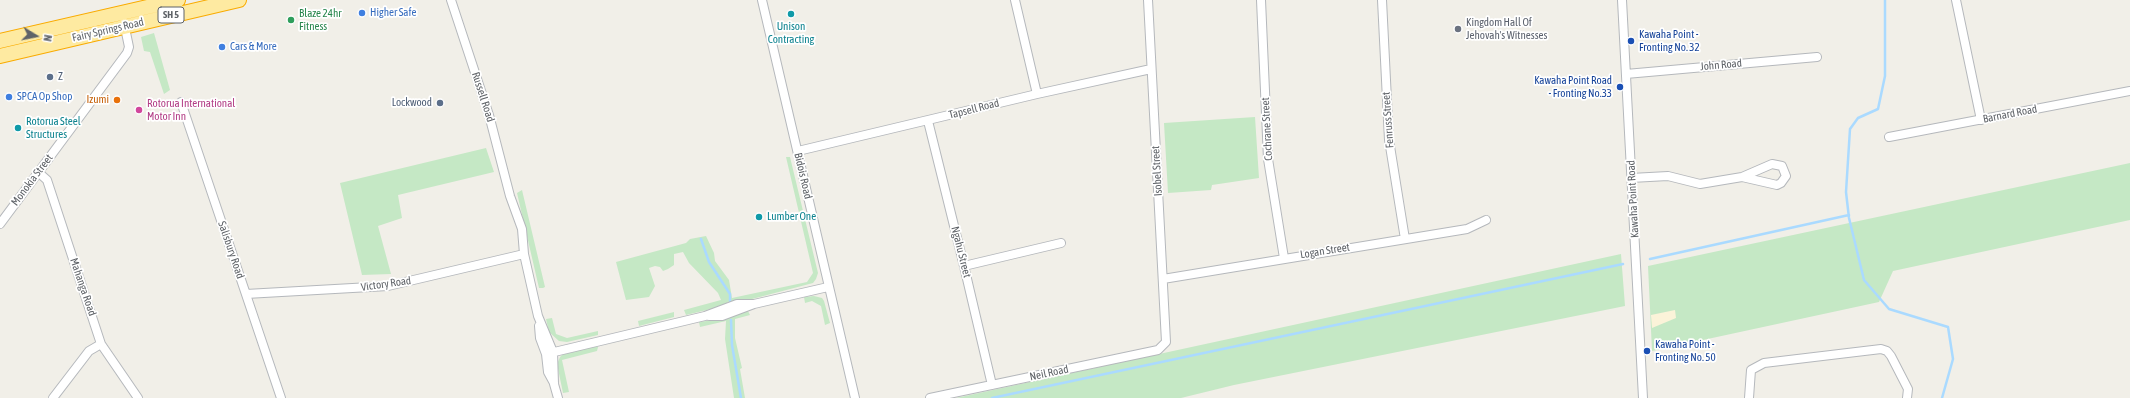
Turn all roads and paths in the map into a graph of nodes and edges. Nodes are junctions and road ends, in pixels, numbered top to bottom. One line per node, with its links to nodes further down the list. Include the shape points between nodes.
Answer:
1 (178, 0): 12 (highway, Fairy Springs Road / SH 5)
2 (239, 0): 11 (highway, Fairy Springs Road / SH 5)
3 (451, 0): 32 (street, Russell Road, via 490,115 510,196 512,219)
4 (762, 0): 24 (street, Bidois Road)
5 (1014, 0): 19 (street)
6 (1148, 0): 16 (street, Isobel Street)
7 (1261, 0): 33 (street, Cochrane Street, via 1268,158)
8 (1382, 0): 30 (street, Fenruss Street, via 1389,140)
9 (1622, 0): 17 (street, Kawaha Point Road)
10 (1956, 0): 21 (street)
11 (216, 3): 12 (highway, Fairy Springs Road / SH 5)
12 (124, 20): 13 (highway, Fairy Springs Road / SH 5); 14 (highway, Fairy Springs Road / SH 5); 25 (street, Monokia Street, via 129,47 127,53)
13 (0, 41)
14 (0, 56)
15 (1817, 56): 17 (street, John Road)
16 (1151, 69): 19 (street, Tapsell Road); 35 (street, Isobel Street)
17 (1626, 74): 27 (street, Kawaha Point Road)
18 (2130, 91): 21 (street, Barnard Road)
19 (1037, 94): 22 (street, Tapsell Road)
20 (181, 102): 37 (street, Salisbury Road)
21 (1981, 120): 23 (street, Barnard Road)
22 (928, 121): 24 (street, Tapsell Road); 34 (street, Ngahu Street)
23 (1889, 137)
24 (798, 151): 36 (street, Bidois Road)
25 (38, 172): 29 (street, Monokia Street); 39 (street, Mahanga Road, via 47,180)
26 (1742, 177): 26 (street, via 1772,164 1782,166 1786,176 1777,185); 27 (street, via 1700,184 1668,176)
27 (1631, 178): 48 (street, Kawaha Point Road)
28 (1486, 220): 30 (street, Logan Street, via 1467,229)
29 (0, 224)
30 (1405, 239): 33 (street, Logan Street)
31 (1061, 243): 34 (street)
32 (524, 254): 37 (street, Victory Road, via 388,286); 40 (street, Russell Road)
33 (1284, 258): 35 (street, Logan Street)
34 (964, 266): 41 (street, Ngahu Street)
35 (1163, 279): 38 (street, Isobel Street)
36 (828, 287): 40 (street, via 754,304 737,304 705,316); 46 (street, Bidois Road)
37 (246, 294): 44 (street, Salisbury Road)
38 (1166, 342): 41 (street, Neil Road, via 1158,350)
39 (101, 344): 42 (street, via 89,351); 43 (street, Mahanga Road)
40 (549, 353): 45 (street, Russell Road)
41 (992, 385): 47 (street, Neil Road)
42 (53, 398)
43 (138, 398)
44 (281, 398)
45 (558, 398)
46 (855, 398)
47 (930, 398)
48 (1643, 398)
49 (1749, 398): 50 (street, via 1751,370 1764,363 1881,349 1891,356 1908,389)
50 (1907, 398)

